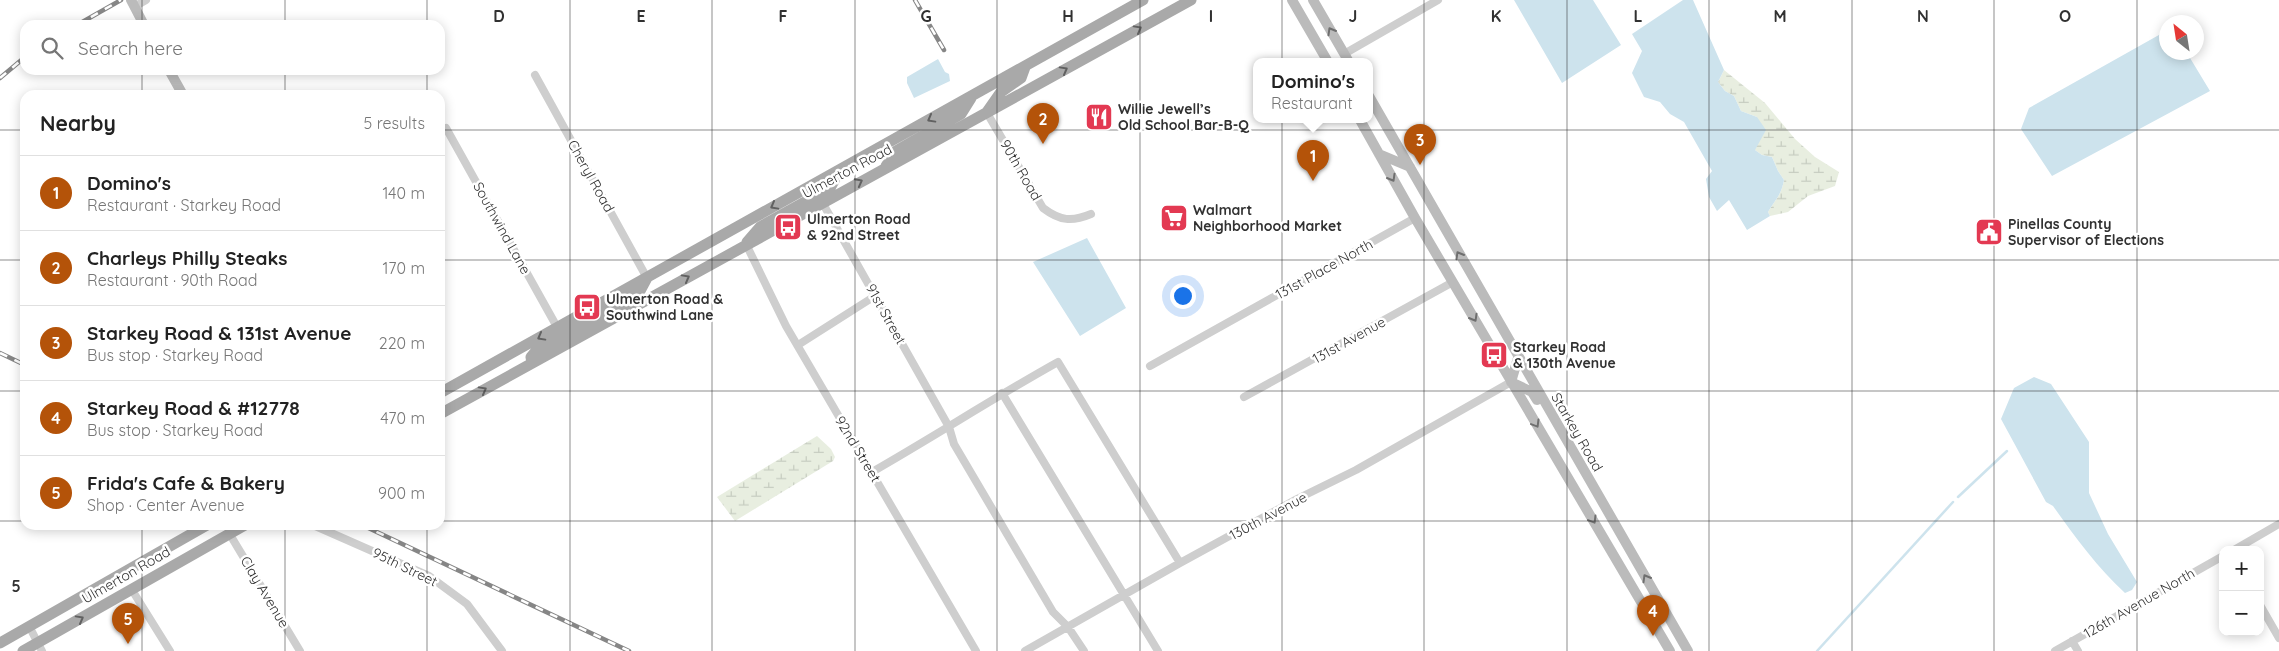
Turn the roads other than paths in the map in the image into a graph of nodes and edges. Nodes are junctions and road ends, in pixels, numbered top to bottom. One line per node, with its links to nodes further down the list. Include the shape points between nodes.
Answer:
1 (146, 0): 7 (street)
2 (1143, 0): 11 (main road, Ulmerton Road)
3 (1191, 0): 17 (main road, Ulmerton Road, one-way to 3)
4 (1292, 0): 9 (main road)
5 (1313, 0): 10 (main road, one-way to 5)
6 (1438, 0): 10 (street)
7 (132, 3): 8 (main road)
8 (141, 20)
9 (1326, 58)
10 (1347, 58)
11 (1025, 67): 15 (main road, Ulmerton Road); 17 (main road, via 1021,78 1001,92)
12 (172, 75): 14 (main road)
13 (535, 75): 28 (street, Cheryl Road)
14 (179, 90)
15 (974, 95): 22 (main road, via 961,114 896,151); 23 (main road, Ulmerton Road, one-way to 23)
16 (1373, 103): 21 (main road, Starkey Road)
17 (987, 113): 22 (main road, Ulmerton Road); 25 (street, 90th Road, via 1043,208 1058,218 1068,220)
18 (1362, 123): 20 (main road)
19 (446, 128): 31 (street, Southwind Lane)
20 (1379, 154): 21 (main road); 26 (main road, one-way to 26)
21 (1410, 167): 33 (main road, Starkey Road, one-way to 21)
22 (883, 169): 24 (main road, Ulmerton Road, one-way to 22)
23 (840, 170): 27 (main road, via 830,188 760,227); 28 (main road, Ulmerton Road, one-way to 28)
24 (822, 202): 27 (main road, Ulmerton Road); 30 (street, 91st Street)
25 (1091, 214)
26 (1415, 218): 29 (main road); 35 (street, 131st Place North)
27 (746, 244): 32 (street, 92nd Street); 34 (main road, Ulmerton Road, one-way to 27)
28 (647, 278): 31 (main road, Ulmerton Road); 34 (main road, via 634,296 536,351 531,357)
29 (1453, 282): 36 (main road, one-way to 36); 39 (street, 131st Avenue)
30 (875, 296): 32 (street); 41 (street, 91st Street)
31 (558, 328): 37 (main road, Ulmerton Road, one-way to 37)
32 (798, 345): 43 (street, 92nd Street)
33 (1518, 358): 36 (main road); 42 (main road, Starkey Road)
34 (532, 362): 40 (main road, Ulmerton Road, one-way to 34)
35 (1150, 366)
36 (1511, 382): 42 (main road, via 1532,392 1554,431); 51 (street, 130th Avenue, via 1356,470); 69 (main road, one-way to 69)
37 (445, 390)
38 (1002, 393): 41 (street); 51 (street, via 1058,362); 53 (street)
39 (1244, 397)
40 (445, 411)
41 (949, 427): 43 (street); 56 (street, 91st Street, via 954,444 1048,603)
42 (1562, 434): 70 (main road, Starkey Road, one-way to 42)
43 (872, 472): 65 (street, 92nd Street)
44 (2279, 524): 49 (street)
45 (197, 530): 55 (main road, Ulmerton Road)
46 (235, 530): 48 (main road, Ulmerton Road)
47 (324, 530): 64 (street, 95th Street, via 429,576 467,604)
48 (229, 533): 52 (main road, Ulmerton Road); 63 (street, Clay Avenue)
49 (2241, 546)
50 (2219, 558): 58 (street, 126th Avenue North)
51 (1180, 563): 53 (street, 130th Avenue)
52 (132, 590): 60 (main road, Ulmerton Road, one-way to 52); 62 (street)
53 (1124, 596): 56 (street, 130th Avenue); 68 (street)
54 (2264, 612): 57 (street)
55 (30, 626): 59 (main road, Ulmerton Road); 60 (street)
56 (1068, 627): 66 (street, 130th Avenue); 67 (street, 91st Street)
57 (2279, 638)
58 (2072, 641): 71 (street, 126th Avenue North); 72 (street)
59 (0, 643)
60 (40, 647): 61 (main road, Ulmerton Road)
61 (23, 651)
62 (170, 651)
63 (300, 651)
64 (502, 651)
65 (976, 651)
66 (1025, 651)
67 (1084, 651)
68 (1158, 651)
69 (1670, 651)
70 (1688, 651)
71 (2055, 651)
72 (2078, 651)

